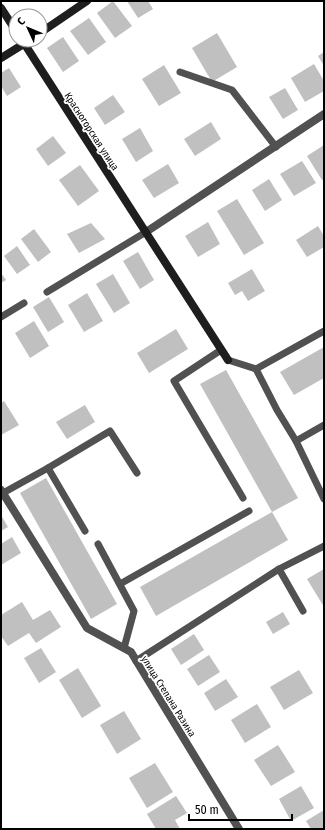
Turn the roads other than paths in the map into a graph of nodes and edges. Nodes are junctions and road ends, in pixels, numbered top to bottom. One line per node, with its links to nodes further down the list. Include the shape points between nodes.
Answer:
1 (87, 1): 4 (street)
2 (1, 8): 3 (street)
3 (8, 19)
4 (48, 28)
5 (16, 48): 7 (street)
6 (30, 48): 11 (street, Красногорская улица)
7 (1, 58)
8 (180, 72): 10 (lane, via 232,90)
9 (324, 114): 10 (street)
10 (276, 147): 11 (street)
11 (146, 232): 12 (lane); 16 (street, Красногорская улица)
12 (47, 292)
13 (24, 303): 14 (lane)
14 (1, 317)
15 (324, 331): 18 (lane)
16 (221, 350): 17 (street, Красногорская улица); 24 (lane, via 174,381)
17 (228, 360): 18 (lane)
18 (256, 369): 20 (lane)
19 (324, 425): 20 (lane)
20 (296, 441): 25 (lane)
21 (48, 468): 22 (lane, via 110,431); 23 (lane); 27 (lane)
22 (137, 473)
23 (2, 492): 33 (street, улица Степана Разина, via 87,628)
24 (243, 498)
25 (324, 499)
26 (249, 511): 31 (lane)
27 (85, 531)
28 (98, 544): 31 (lane)
29 (324, 546): 30 (lane)
30 (279, 569): 32 (lane); 34 (lane)
31 (120, 584): 33 (lane, via 134,611)
32 (303, 610)
33 (124, 648): 34 (street, улица Степана Разина, via 131,652)
34 (136, 661): 35 (street, улица Степана Разина)
35 (239, 829)

